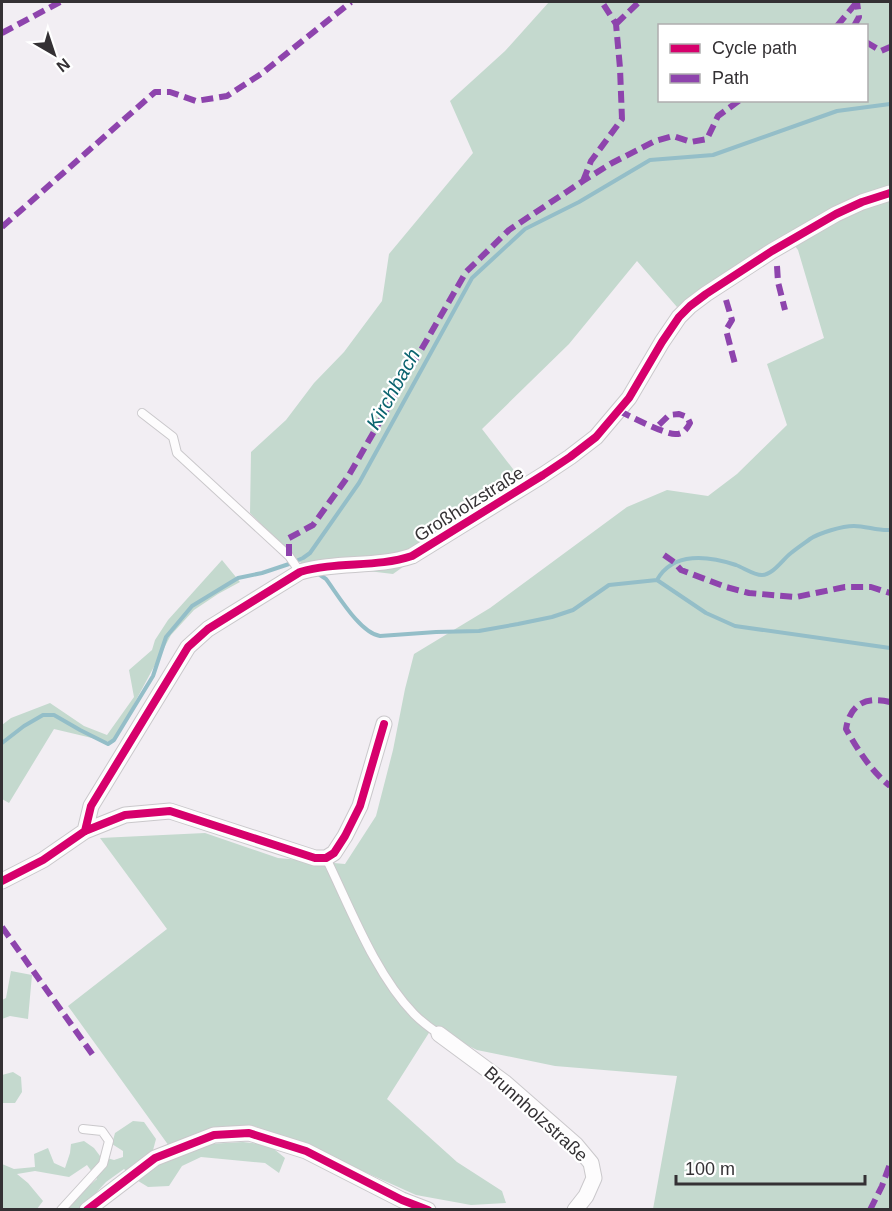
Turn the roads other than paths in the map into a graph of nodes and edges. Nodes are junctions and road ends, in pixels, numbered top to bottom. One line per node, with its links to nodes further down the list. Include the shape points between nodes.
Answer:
1 (891, 193): 3 (street, Großholzstraße, via 836,214 690,306 608,424 543,476 412,556)
2 (142, 413): 3 (lane, via 173,437 177,453 289,556)
3 (300, 572): 5 (street, Großholzstraße, via 208,628 188,647 91,806)
4 (384, 724): 6 (street, via 360,806 334,853)
5 (85, 831): 6 (street, via 125,816 171,811 315,858); 7 (street, via 43,860)
6 (326, 858): 8 (lane, via 387,980 414,1013)
7 (2, 881)
8 (439, 1034): 13 (street, Brunnholzstraße, via 504,1082 591,1163 594,1178)
9 (83, 1129): 10 (lane, via 102,1131 109,1141 105,1157)
10 (61, 1209)
11 (87, 1209): 12 (street, via 155,1158 214,1135 249,1133 306,1151 402,1200)
12 (428, 1209)
13 (575, 1209)

